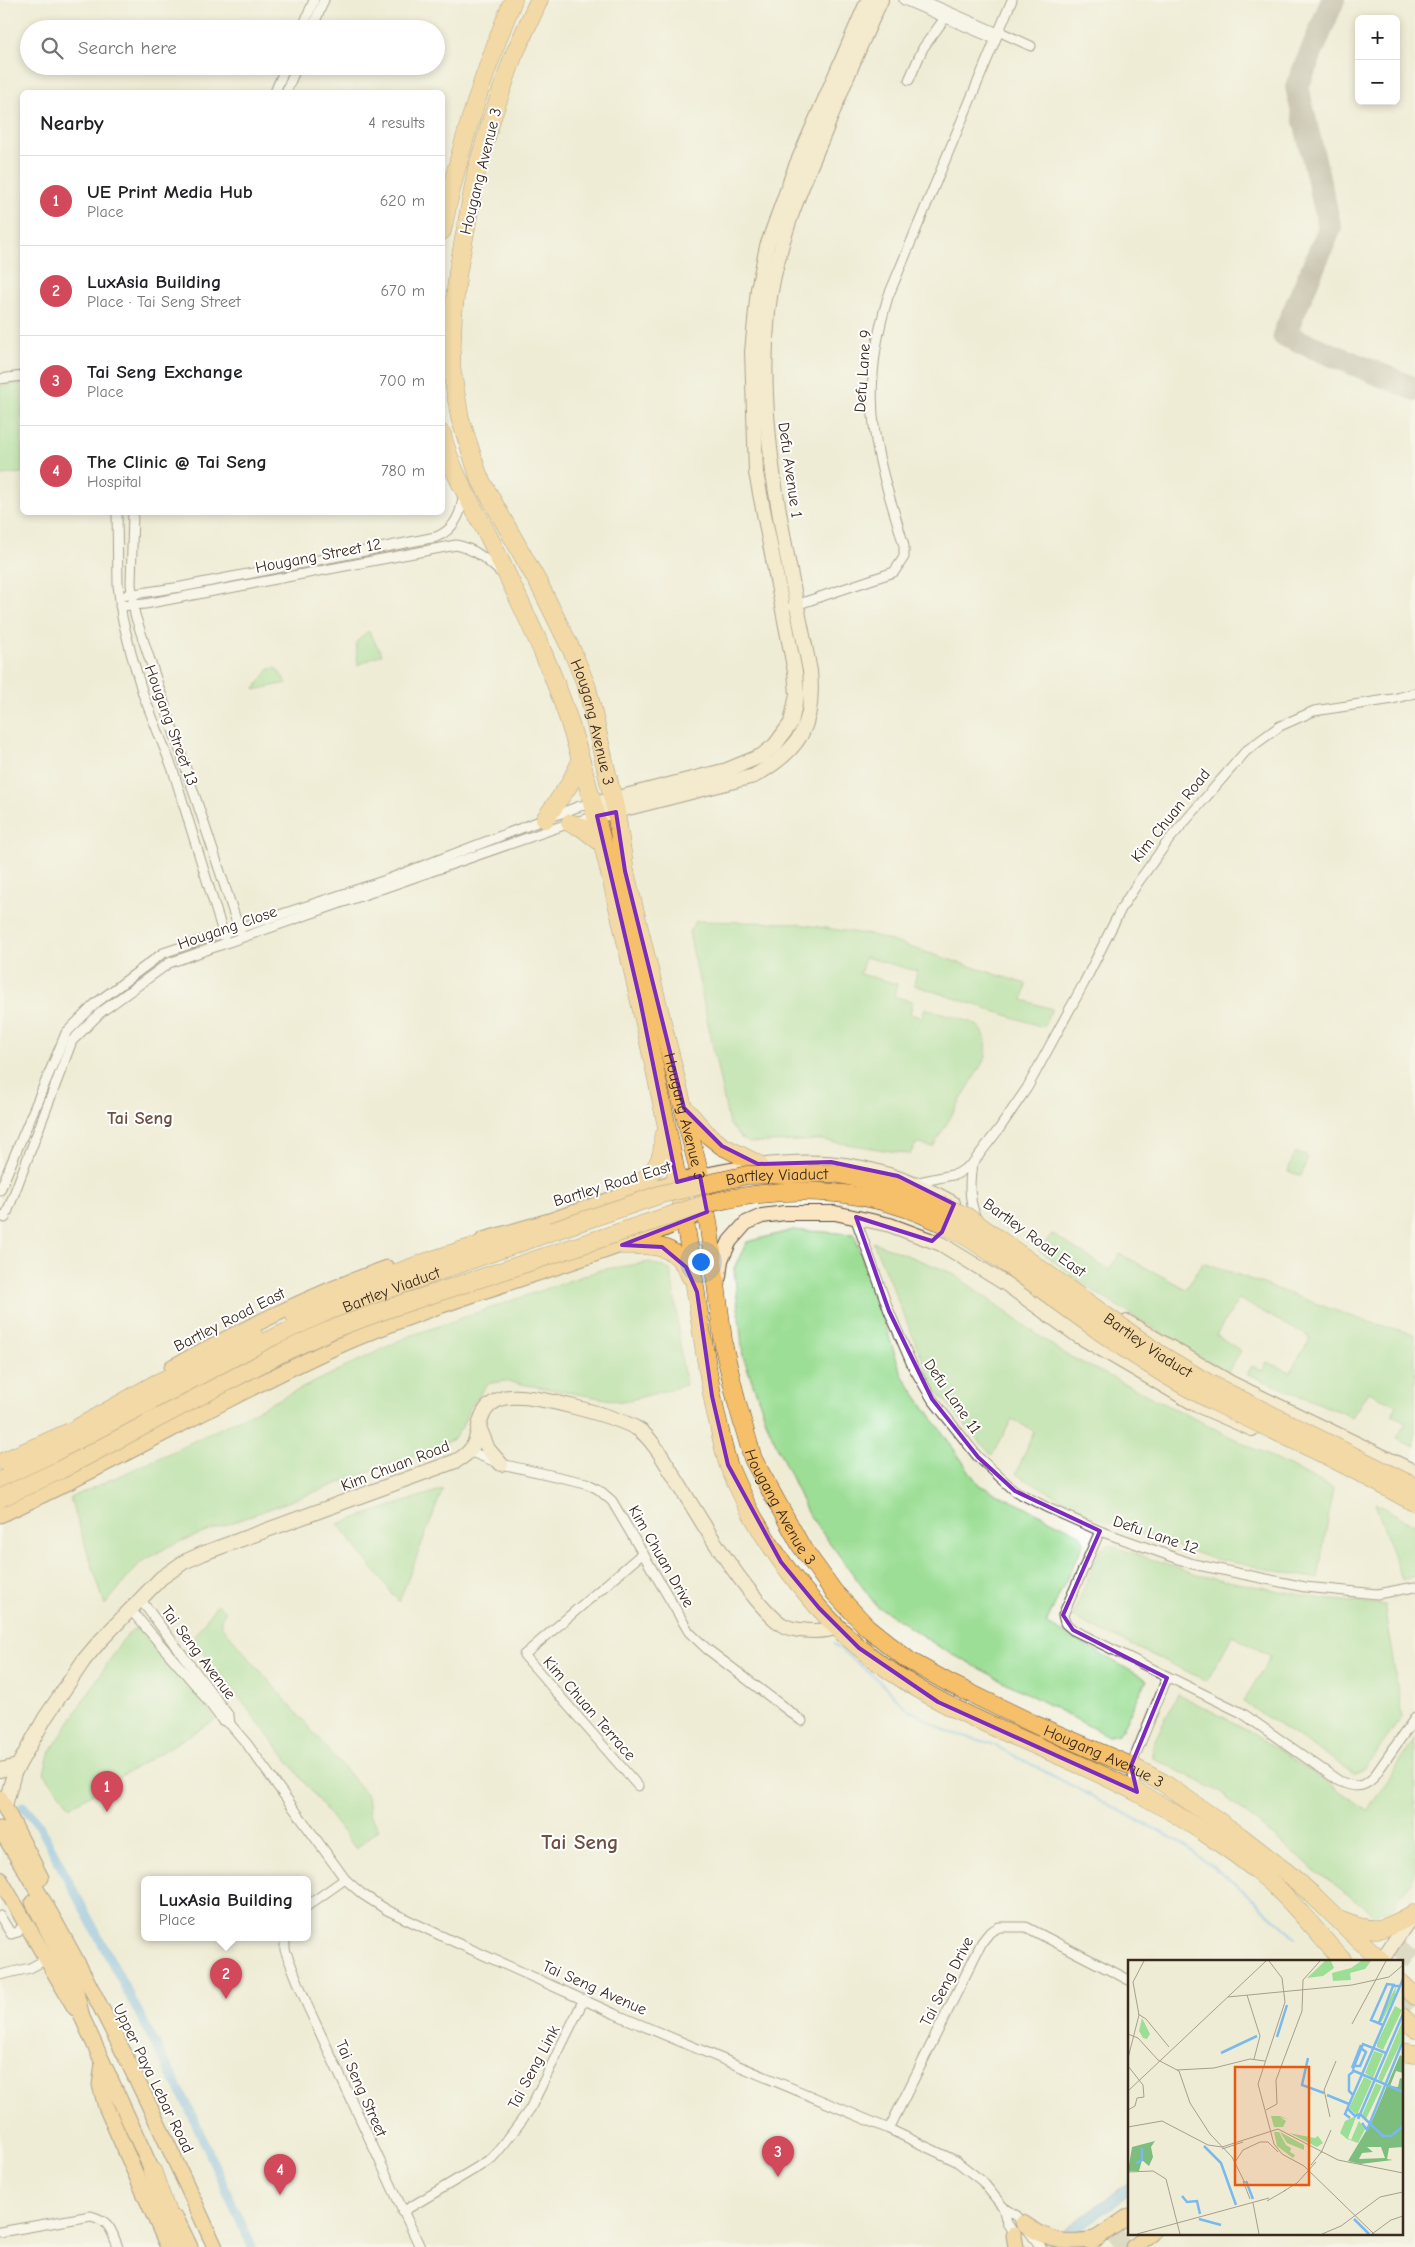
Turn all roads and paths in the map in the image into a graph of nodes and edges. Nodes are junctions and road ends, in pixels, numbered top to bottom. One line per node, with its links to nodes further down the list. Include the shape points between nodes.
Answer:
1 (314, 0): 11 (street)
2 (324, 0): 12 (street)
3 (513, 0): 20 (highway, Hougang Avenue 3, via 456,168)
4 (539, 0): 36 (highway, Hougang Avenue 3, via 513,57 478,168 458,271 452,366 460,418 480,476 541,588 587,687)
5 (868, 0): 33 (main road, Defu Avenue 1, via 795,168 767,246 759,282 752,352 756,472)
6 (881, 0): 31 (main road, Defu Avenue 1, via 796,204 781,247 768,311 766,419 771,471)
7 (904, 0): 10 (street)
8 (922, 0): 13 (street)
9 (1012, 0): 13 (street, Defu Lane 9)
10 (945, 18): 13 (street); 17 (street, via 928,40)
11 (306, 20)
12 (316, 20)
13 (997, 35): 14 (street); 31 (street, Defu Lane 9, via 878,329 872,394 874,434 904,546 904,557 894,572)
14 (1031, 46)
15 (282, 75): 18 (street)
16 (293, 75): 19 (street)
17 (909, 80)
18 (276, 90)
19 (287, 90)
20 (445, 218)
21 (20, 376): 22 (street)
22 (0, 379)
23 (445, 443): 24 (highway, Hougang Avenue 3)
24 (463, 485): 27 (highway, Hougang Avenue 3); 28 (street, Hougang Street 12, via 463,501 456,521 446,533 436,537)
25 (117, 515): 29 (street, Hougang Street 13)
26 (133, 515): 28 (street, Hougang Street 13)
27 (510, 580): 30 (street, Hougang Street 12, via 485,557 456,545); 35 (highway, Hougang Avenue 3, via 550,666)
28 (132, 594): 29 (street, Hougang Street 12); 30 (street, Hougang Street 13)
29 (119, 595): 32 (street, Hougang Street 13)
30 (134, 605): 32 (street, Hougang Street 12); 42 (street, Hougang Street 13)
31 (797, 605): 33 (street, Defu Lane 9); 36 (main road, Defu Avenue 1, via 812,695 805,729 785,754 754,776)
32 (120, 606): 41 (street, Hougang Street 13, via 143,694 173,770)
33 (783, 609): 36 (main road, Defu Avenue 1, via 797,694 791,723 775,745 761,756 727,770)
34 (1415, 693): 47 (street, Kim Chuan Road, via 1314,711 1280,726 1246,751 1168,841 1139,880 1027,1088)
35 (581, 761): 37 (highway, Hougang Avenue 3); 38 (highway, via 569,785)
36 (614, 805): 37 (main road, Defu Avenue 1); 44 (highway, Hougang Avenue 3, via 625,871)
37 (596, 810): 38 (street, Hougang Close, via 580,806); 39 (street, Hougang Close); 40 (highway, Hougang Avenue 3)
38 (545, 818): 42 (street, Hougang Close)
39 (570, 823): 40 (highway, via 581,827); 42 (street, Hougang Close)
40 (603, 844): 45 (highway, Hougang Avenue 3)
41 (223, 932): 42 (street, Hougang Close); 43 (street, Hougang Street 13); 51 (street, Hougang Close, via 163,953 96,1003 66,1033)
42 (240, 932): 43 (street, Hougang Close)
43 (226, 942): 55 (street, Hougang Close, via 169,963 101,1012 72,1041 5,1218)
44 (684, 1108): 46 (highway, via 722,1146); 48 (highway, Hougang Avenue 3)
45 (662, 1109): 49 (highway, Hougang Avenue 3); 52 (highway, via 664,1152 654,1171)
46 (758, 1164): 48 (main road, Bartley Road East); 50 (main road, Bartley Road East, via 831,1162 898,1176)
47 (972, 1164): 50 (street, via 957,1174); 56 (street, via 968,1184)
48 (700, 1176): 49 (main road, Bartley Road East); 54 (highway, Hougang Avenue 3)
49 (677, 1182): 52 (main road, Bartley Road East); 58 (highway, Hougang Avenue 3)
50 (914, 1183): 53 (main road, Bartley Road East)
51 (0, 1190)
52 (624, 1195): 69 (main road, Bartley Road East, via 512,1232 408,1260 306,1300 222,1340)
53 (954, 1204): 56 (main road, Bartley Road East); 60 (main road, via 942,1232)
54 (707, 1212): 58 (main road); 62 (highway, Hougang Avenue 3)
55 (0, 1215)
56 (975, 1216): 64 (main road, Bartley Road East, via 1094,1301)
57 (855, 1217): 60 (main road, via 890,1225); 62 (main road, via 835,1213 785,1213 762,1216 746,1223 730,1242 721,1260); 79 (street, Defu Lane 11, via 913,1367 938,1407 978,1457 1015,1491)
58 (685, 1220): 61 (main road); 63 (highway, Hougang Avenue 3)
59 (552, 1231): 69 (highway, via 519,1235 459,1251 353,1289 155,1384 72,1431); 72 (highway, Bartley Viaduct, via 302,1325 100,1433); 74 (highway, Bartley Viaduct, bridge, via 662,1194 747,1174 835,1173 897,1187 966,1216 1089,1306 1192,1374)
60 (932, 1241): 65 (main road, via 1006,1284 1077,1335)
61 (622, 1244): 63 (highway, via 652,1245 673,1252 686,1267); 78 (main road, via 381,1328 328,1350)
62 (718, 1290): 91 (highway, Hougang Avenue 3, via 724,1348 753,1459 801,1546 829,1585 867,1627 908,1660)
63 (697, 1292): 83 (highway, Hougang Avenue 3, via 712,1396 728,1465 781,1562)
64 (1144, 1332): 65 (main road, via 1149,1342 1146,1355 1139,1360); 68 (main road, Bartley Road East, via 1231,1383)
65 (1122, 1361): 73 (main road, via 1196,1405 1281,1441)
66 (479, 1427): 67 (main road, Kim Chuan Road); 70 (main road, via 488,1449); 86 (main road, Kim Chuan Road, via 488,1407 511,1396 582,1408 636,1428 659,1452 736,1573 764,1608 785,1626 799,1631)
67 (471, 1452): 70 (street, Kim Chuan Drive); 82 (main road, Kim Chuan Road, via 456,1461 204,1553 176,1567)
68 (1385, 1458): 71 (main road, Bartley Road East); 73 (main road, via 1367,1466 1364,1474)
69 (2, 1462)
70 (501, 1464): 80 (street, Kim Chuan Drive, via 586,1483 598,1489 612,1502)
71 (1415, 1472)
72 (0, 1481)
73 (1366, 1486): 77 (main road)
74 (1415, 1487)
75 (0, 1498): 76 (highway, Bartley Viaduct, bridge, via 60,1470 281,1352 366,1316 702,1204 750,1194 803,1191 840,1193 886,1202 952,1228 1164,1374)
76 (1415, 1503)
77 (1415, 1511)
78 (0, 1515)
79 (1100, 1531): 81 (street, Defu Lane 12, via 1193,1564 1305,1587 1377,1594); 87 (street, Defu Lane 12, via 1065,1610 1065,1623 1091,1640)
80 (643, 1553): 89 (street, Kim Chuan Drive, via 689,1632); 96 (street, Kim Chuan Terrace, via 524,1655)
81 (1415, 1587)
82 (140, 1599): 84 (main road, Kim Chuan Road); 90 (street, Tai Seng Avenue, via 229,1716)
83 (819, 1608): 85 (highway, Hougang Avenue 3); 86 (main road)
84 (130, 1609): 90 (street, Tai Seng Avenue, via 222,1720); 92 (main road, Kim Chuan Road, via 84,1660)
85 (837, 1627): 86 (main road, Kim Chuan Road); 95 (highway, Hougang Avenue 3, via 898,1677 938,1702)
86 (811, 1629)
87 (1167, 1678): 88 (street, Defu Lane 12, via 1242,1713 1352,1787 1367,1784 1373,1778); 93 (street)
88 (1415, 1718)
89 (802, 1721)
90 (230, 1724): 102 (street, Tai Seng Avenue)
91 (1104, 1754): 93 (highway, Hougang Avenue 3); 95 (highway, via 1108,1766)
92 (18, 1766): 94 (main road); 98 (main road, Kim Chuan Road)
93 (1131, 1766): 97 (street); 106 (highway, Hougang Avenue 3, via 1162,1782 1240,1836)
94 (0, 1770)
95 (1105, 1777): 97 (highway, Hougang Avenue 3)
96 (638, 1786)
97 (1137, 1792): 110 (highway, Hougang Avenue 3, via 1243,1860 1268,1880 1297,1908)
98 (3, 1802): 108 (main road, Upper Paya Lebar Road, via 51,1898)
99 (0, 1829): 108 (main road, Upper Paya Lebar Road)
100 (0, 1844): 117 (main road, via 73,1979)
101 (0, 1879): 107 (main road)
102 (345, 1879): 103 (street); 116 (street, Tai Seng Avenue, via 387,1910)
103 (311, 1903)
104 (1414, 1913): 106 (highway, via 1390,1928 1377,1930); 113 (main road)
105 (0, 1916): 107 (street, via 11,1934 18,1932)
106 (1339, 1920): 112 (highway, Hougang Avenue 3)
107 (25, 1923): 111 (main road)
108 (58, 1926): 136 (main road, Upper Paya Lebar Road, via 114,2034)
109 (285, 1941): 126 (street, Tai Seng Street, via 308,2007)
110 (1337, 1957)
111 (47, 1959): 114 (street, via 30,1968); 117 (main road)
112 (1380, 1960)
113 (1382, 1960)
114 (0, 1976)
115 (1128, 1979): 123 (street, Tai Seng Drive, via 1026,1927 1000,1927 990,1932 982,1942)
116 (584, 1999): 123 (street, Tai Seng Avenue); 126 (street, Tai Seng Link, via 530,2110 504,2144 492,2158)
117 (82, 2017): 122 (main road)
118 (1402, 2017): 119 (highway)
119 (1415, 2029)
120 (1402, 2052): 121 (highway)
121 (1415, 2054)
122 (103, 2063): 124 (main road); 133 (main road, via 100,2085 106,2107)
123 (889, 2129): 125 (street, Tai Seng Avenue, via 970,2170)
124 (152, 2170): 134 (highway); 135 (main road)
125 (1003, 2207): 130 (street, Tai Seng Avenue, via 1007,2223); 130 (street, Tai Seng Avenue, via 1017,2216)
126 (402, 2212): 137 (street, Tai Seng Street)
127 (1128, 2217): 131 (main road)
128 (0, 2232): 132 (street, via 91,2216 109,2225)
129 (1151, 2234): 140 (main road)
130 (1019, 2238): 131 (main road, via 1039,2235 1060,2242); 138 (street, Tai Seng Avenue)
131 (1098, 2238): 139 (main road)
132 (118, 2247)
133 (168, 2247)
134 (179, 2247)
135 (190, 2247)
136 (215, 2247)
137 (420, 2247)
138 (1041, 2247)
139 (1084, 2247)
140 (1134, 2247)

